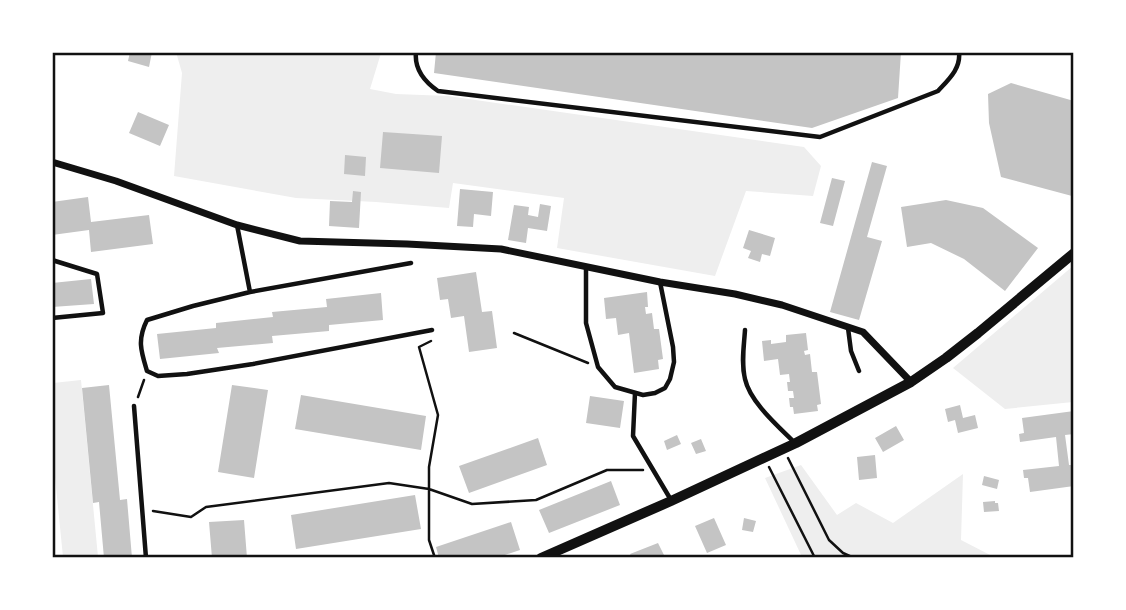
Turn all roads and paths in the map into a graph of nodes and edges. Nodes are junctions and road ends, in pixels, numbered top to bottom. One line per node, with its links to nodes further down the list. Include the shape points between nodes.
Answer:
1 (416, 52): 2 (lane, via 420,73 438,92 820,137 938,92 952,76)
2 (959, 52)
3 (52, 162): 4 (street)
4 (237, 225): 8 (street, via 300,241 501,249); 10 (lane)
5 (52, 260): 11 (lane, via 97,274 103,313)
6 (1070, 260): 20 (street)
7 (411, 262): 10 (lane)
8 (586, 267): 9 (street); 17 (lane, via 586,323)
9 (660, 282): 12 (street, via 735,293); 21 (lane, via 674,362 665,388)
10 (250, 292): 19 (lane, via 147,320 140,344)
11 (52, 318)
12 (848, 328): 18 (lane); 20 (street, via 863,332)
13 (432, 330): 19 (lane, via 187,374)
14 (745, 330): 23 (lane, via 742,362 751,395)
15 (514, 333): 17 (path)
16 (434, 340): 27 (path, via 419,347 438,415)
17 (598, 367): 21 (lane, via 615,387)
18 (859, 370)
19 (147, 372): 22 (path)
20 (911, 382): 23 (street)
21 (635, 393): 26 (lane, via 633,436)
22 (134, 406): 29 (lane)
23 (796, 443): 24 (street)
24 (783, 449): 25 (street); 34 (path, via 829,540)
25 (764, 458): 28 (street); 33 (path)
26 (653, 469): 27 (path, via 607,470 536,500 472,504); 28 (lane)
27 (429, 489): 29 (path, via 389,483 206,507 191,517); 31 (path, via 429,540)
28 (671, 500): 32 (street)
29 (143, 510): 30 (lane)
30 (146, 558)
31 (435, 558)
32 (541, 558)
33 (814, 558)
34 (854, 558)

